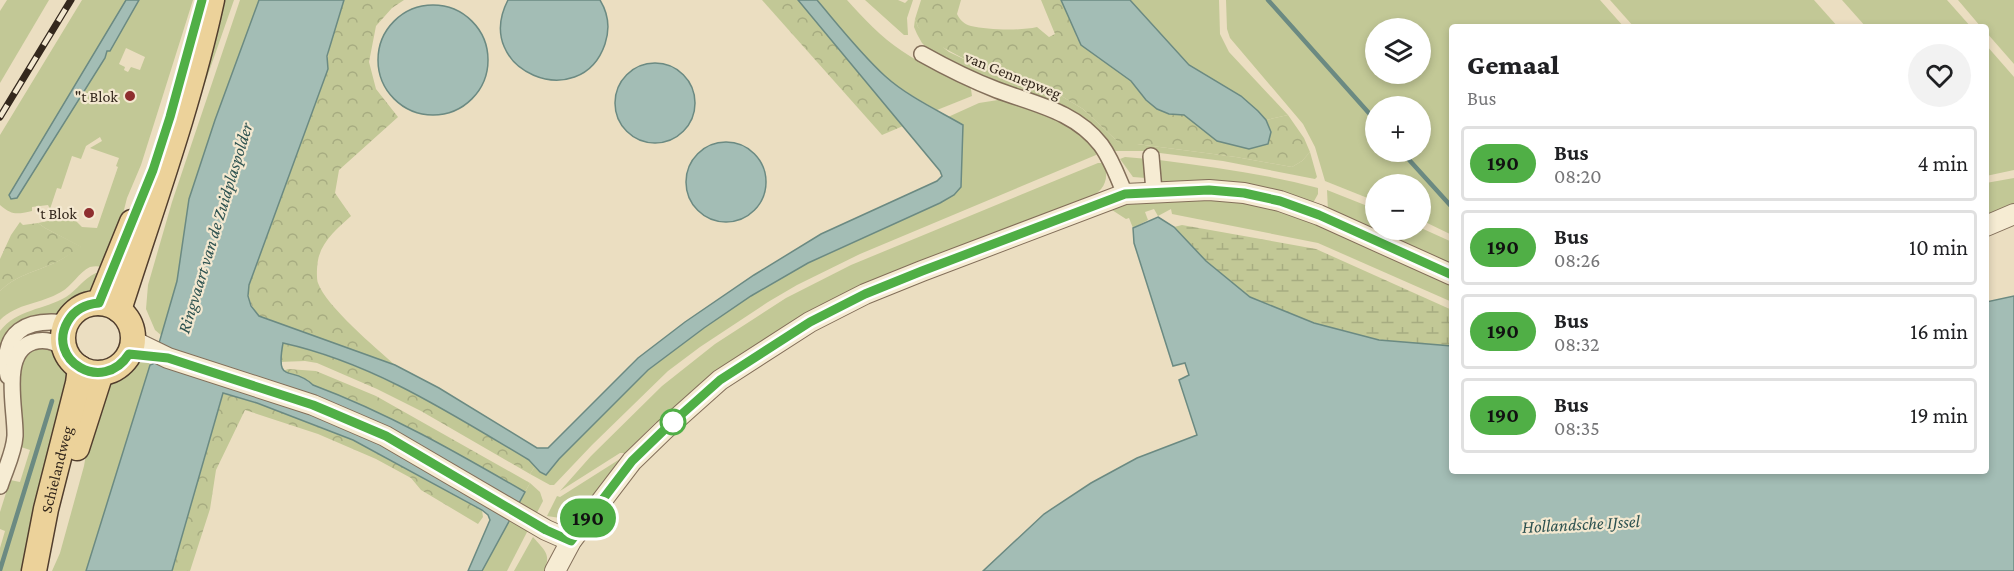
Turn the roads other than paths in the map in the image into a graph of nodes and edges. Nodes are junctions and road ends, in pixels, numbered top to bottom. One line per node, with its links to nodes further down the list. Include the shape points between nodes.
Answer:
1 (202, 0): 10 (main road, via 170,117)
2 (212, 0): 10 (main road, via 182,118)
3 (922, 54): 6 (street, van Gennepweg, via 960,75 1072,119 1101,145)
4 (1151, 156): 5 (street)
5 (1154, 191): 6 (street); 9 (street, via 1209,190 1280,201)
6 (1125, 194): 17 (street, via 865,294 810,322 720,380 664,430 632,461)
7 (2014, 214): 8 (street)
8 (1989, 225)
9 (1449, 273)
10 (109, 307): 11 (main road, via 80,308); 13 (main road, via 130,324)
11 (66, 323): 12 (main road); 15 (street, via 26,325 9,339 4,363)
12 (64, 348): 14 (main road, via 73,363); 15 (street, via 45,340 27,344 15,357)
13 (139, 350): 14 (main road, via 120,365); 17 (street, via 313,405 386,436)
14 (91, 371): 18 (main road, Schielandweg, via 78,383); 19 (main road, Schielandweg)
15 (11, 389): 16 (street, via 14,440)
16 (0, 486)
17 (571, 541): 20 (street)
18 (34, 571)
19 (40, 571)
20 (555, 571)

